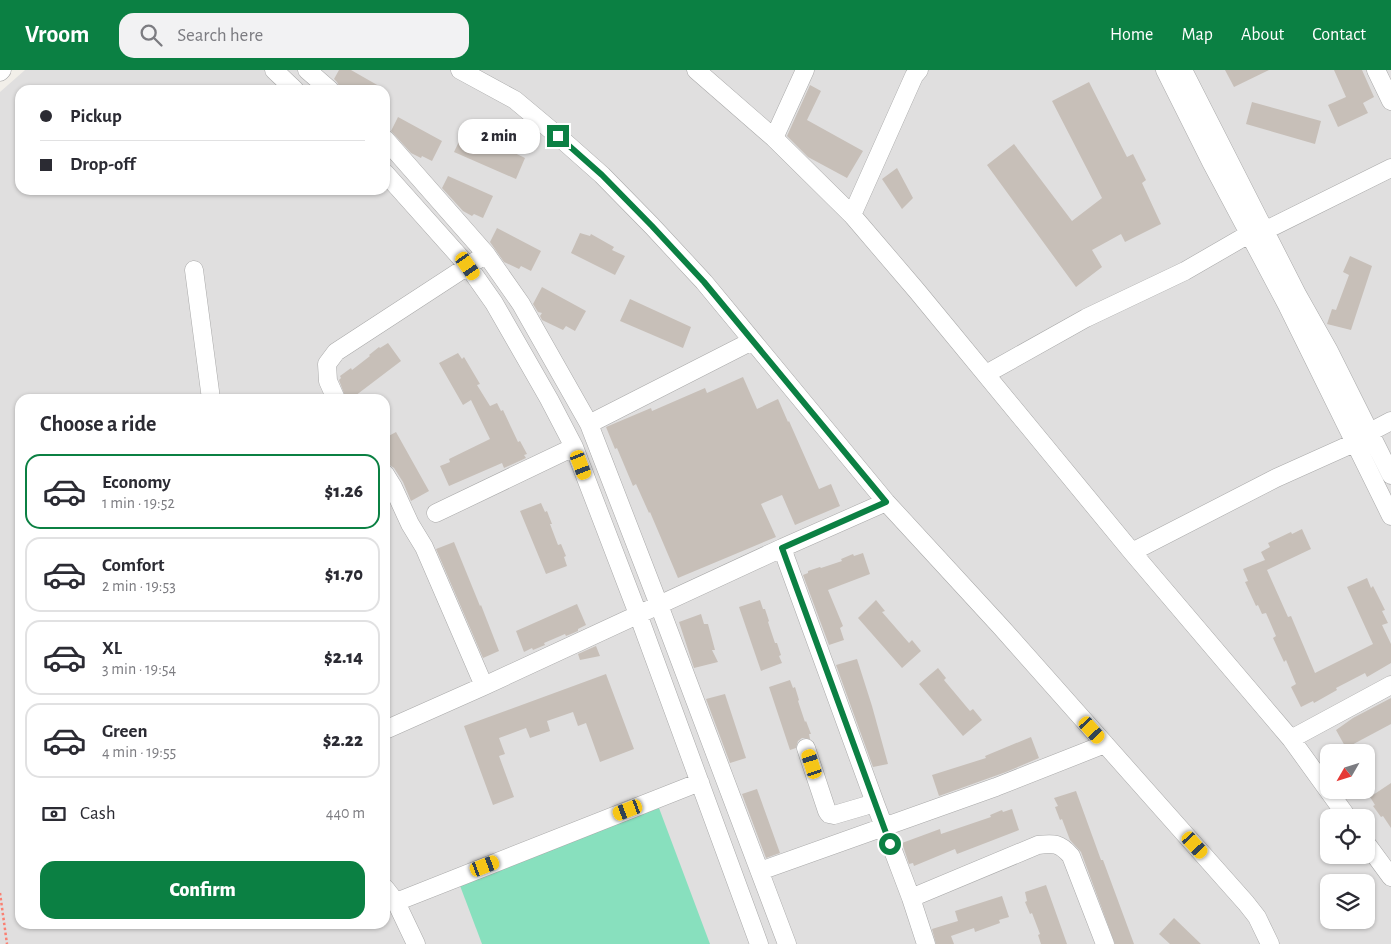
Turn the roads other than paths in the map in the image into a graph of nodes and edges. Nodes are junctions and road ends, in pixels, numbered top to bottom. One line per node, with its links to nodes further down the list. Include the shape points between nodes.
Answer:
1 (274, 70): 10 (street)
2 (307, 70): 11 (street)
3 (460, 70): 22 (street, via 515,100 602,175 704,282)
4 (696, 70): 13 (street)
5 (805, 70): 13 (street)
6 (919, 70): 17 (street)
7 (1165, 70): 18 (street)
8 (1183, 70): 18 (street)
9 (1376, 70): 12 (street)
10 (290, 85)
11 (324, 85)
12 (1391, 101)
13 (774, 138): 17 (street)
14 (390, 145): 19 (street)
15 (1391, 168): 18 (street)
16 (390, 179): 20 (street)
17 (852, 215): 23 (street)
18 (1257, 232): 23 (street, via 1086,318); 28 (street, via 1298,296); 29 (street, via 1286,305)
19 (486, 254): 20 (street); 27 (street, via 521,304)
20 (468, 266): 25 (street, via 336,352 327,364 328,380); 30 (street, via 494,303)
21 (194, 270): 24 (street)
22 (752, 341): 27 (street); 33 (street)
23 (986, 374): 37 (street)
24 (209, 394)
25 (334, 394)
26 (1391, 421): 28 (street)
27 (589, 424): 38 (street)
28 (1370, 432): 29 (street); 31 (street)
29 (1354, 443): 35 (street); 37 (street, via 1276,478)
30 (574, 446): 34 (street); 39 (street)
31 (1391, 475)
32 (390, 482): 41 (street, via 424,547)
33 (886, 502): 36 (street); 44 (street)
34 (436, 513)
35 (1391, 516)
36 (782, 548): 38 (street); 47 (street)
37 (1132, 552): 43 (street)
38 (660, 604): 39 (street); 51 (street)
39 (638, 614): 41 (street); 46 (street)
40 (1391, 685): 43 (street)
41 (484, 686): 42 (street)
42 (390, 728)
43 (1290, 739): 48 (street)
44 (1105, 744): 49 (street); 60 (street, via 1246,903)
45 (806, 748): 47 (street, via 829,814)
46 (700, 782): 53 (street); 56 (street)
47 (875, 803): 49 (street)
48 (1341, 809)
49 (884, 826): 51 (street); 54 (street)
50 (1375, 855): 52 (street)
51 (760, 872): 57 (street)
52 (1391, 877)
53 (390, 895): 55 (street)
54 (911, 898): 58 (street); 59 (street, via 1038,845 1054,843 1071,856)
55 (416, 944)
56 (759, 944)
57 (787, 944)
58 (926, 944)
59 (1105, 944)
60 (1270, 944)

